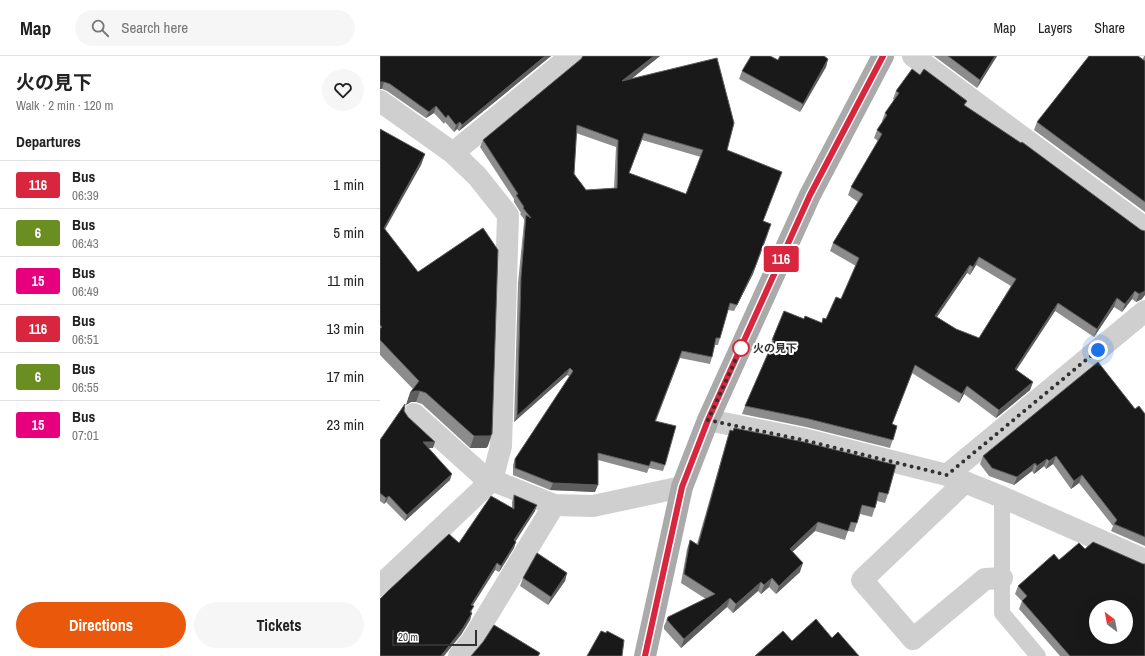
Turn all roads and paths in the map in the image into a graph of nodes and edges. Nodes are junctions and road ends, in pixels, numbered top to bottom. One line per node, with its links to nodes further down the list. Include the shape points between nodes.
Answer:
1 (571, 56): 5 (street)
2 (883, 56): 9 (main road, via 810,195)
3 (913, 56): 6 (street)
4 (380, 101): 5 (street)
5 (453, 153): 11 (street, via 477,176 508,215 501,446)
6 (1145, 228)
7 (1145, 311): 10 (street)
8 (414, 414): 11 (street, via 484,477)
9 (708, 420): 10 (street, via 803,440); 12 (main road)
10 (956, 479): 13 (street); 16 (street, via 862,580 913,639 985,579)
11 (492, 480): 14 (street); 17 (street)
12 (682, 487): 14 (street, via 593,506); 19 (main road)
13 (1002, 497): 15 (street); 16 (lane)
14 (554, 505): 18 (street, via 471,642)
15 (1145, 560)
16 (1002, 578): 20 (lane, via 1002,613)
17 (380, 586)
18 (459, 656)
19 (645, 656)
20 (1038, 656)

